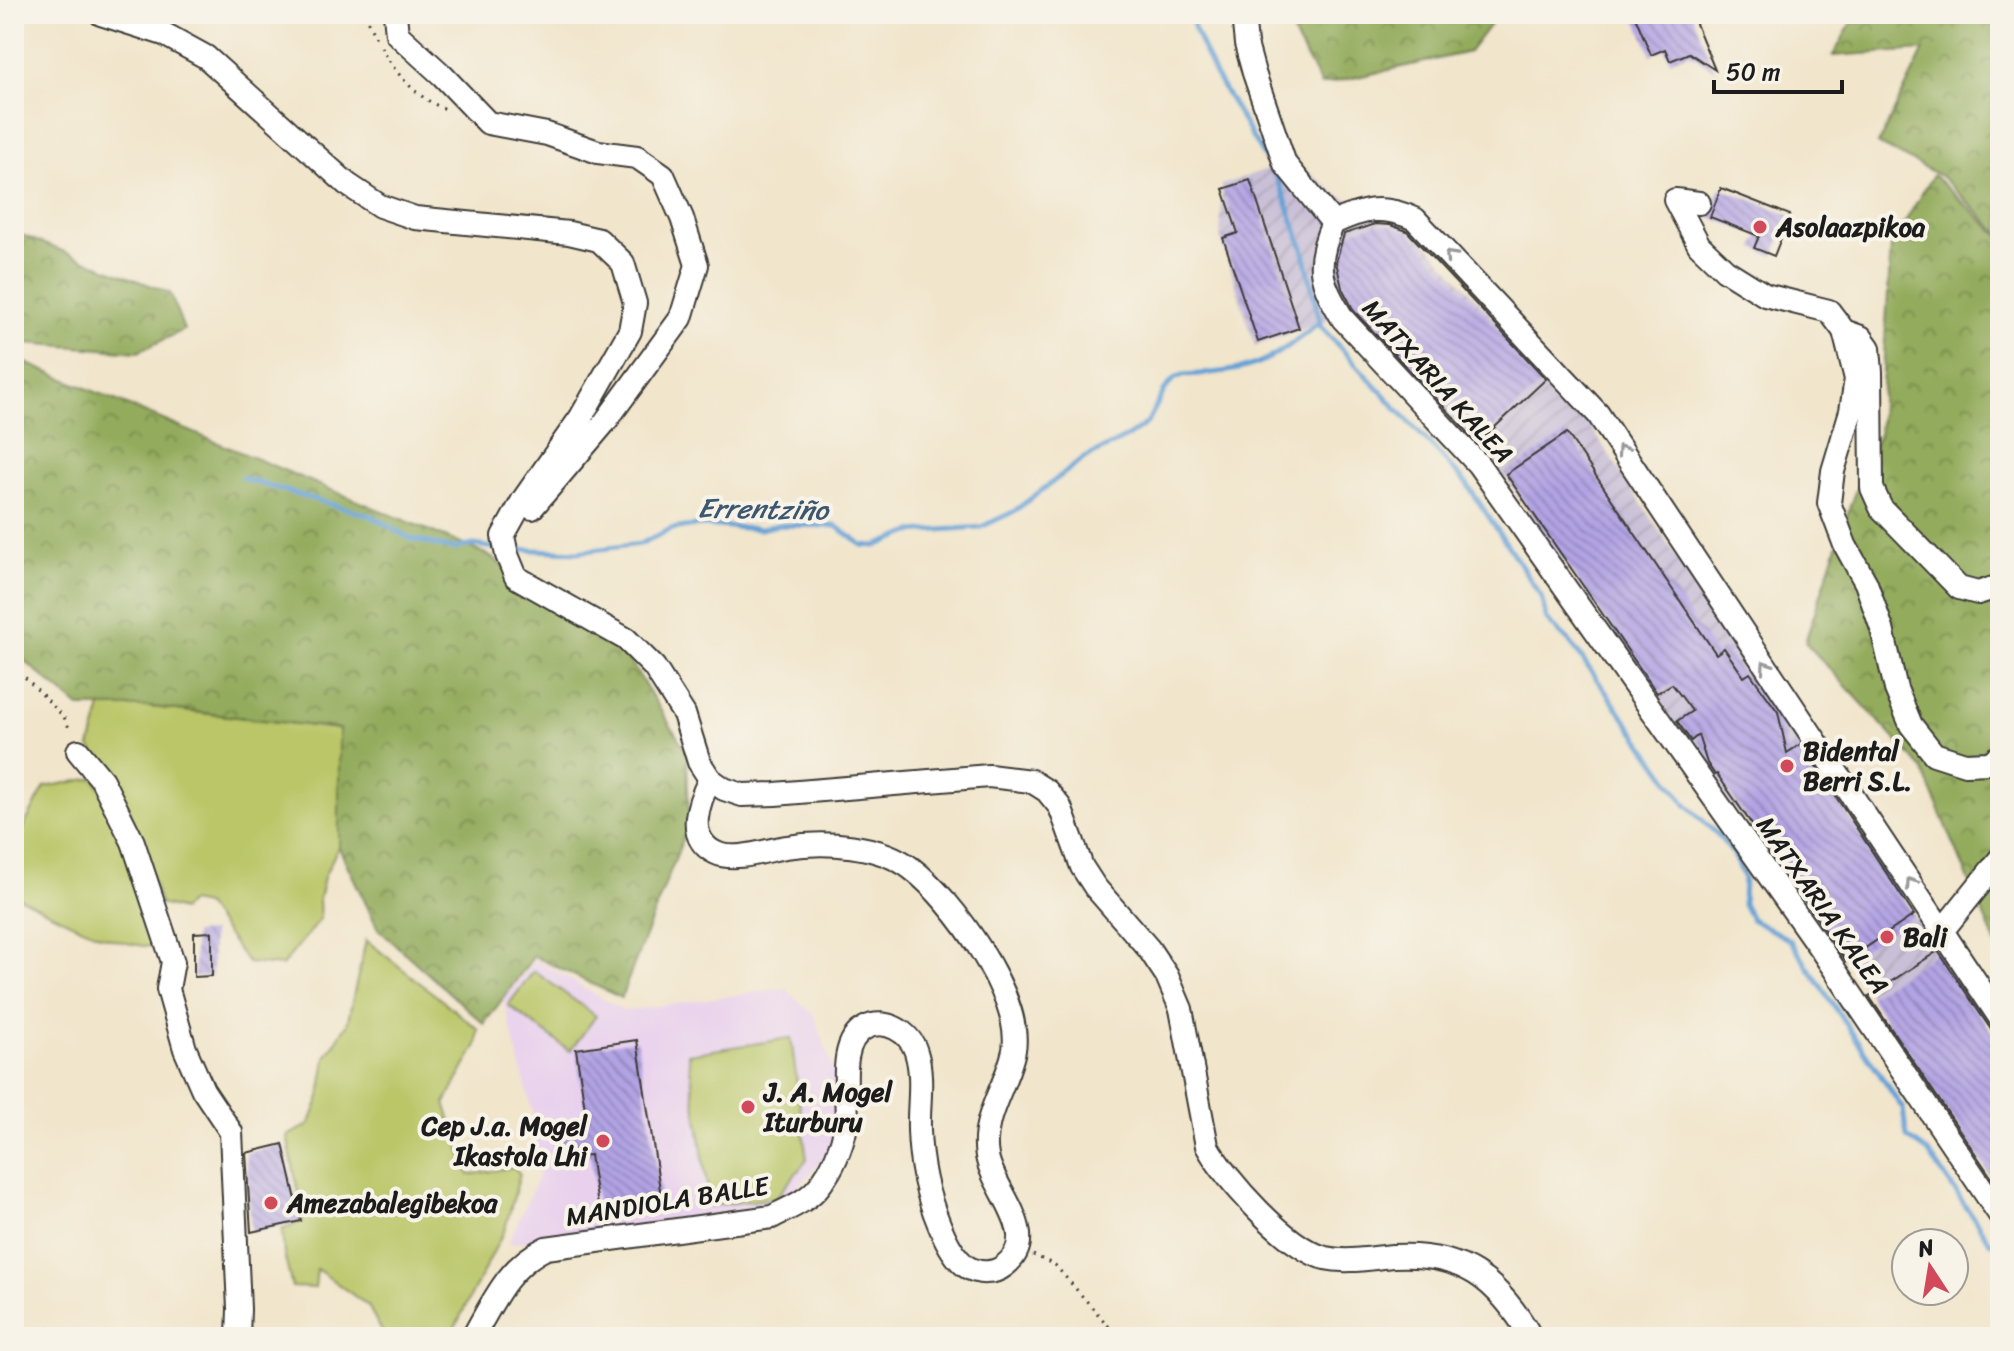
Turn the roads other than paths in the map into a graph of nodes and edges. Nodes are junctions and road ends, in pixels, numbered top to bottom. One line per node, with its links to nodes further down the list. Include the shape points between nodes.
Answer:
1 (101, 14): 7 (street, via 164,34 206,57 347,184 380,206 415,218 599,240 623,263 635,303 630,331)
2 (395, 14): 7 (street, via 397,34 488,123 637,157 663,175 697,265 681,318 645,370 535,506)
3 (1243, 14): 5 (street, via 1254,73 1285,164)
4 (1699, 203): 6 (street, via 1675,200 1699,245 1725,270 1765,295 1829,311)
5 (1333, 223): 13 (street, one-way to 5, via 1598,414 1415,219 1383,209 1360,211); 15 (street, MATXARIA KALEA, via 1322,247 1321,272 1343,319 1478,464 1822,951)
6 (1844, 331): 8 (street, via 1861,337 1869,348 1872,488 1881,508 1959,588 1978,593); 10 (street, via 1856,379 1829,503 1870,594 1896,689 1911,725 1934,754 1965,764 1989,763)
7 (516, 515): 11 (street, via 503,536 516,577 626,639 654,667 684,714)
8 (2000, 586)
9 (78, 751): 16 (street, via 102,780 133,842 173,962 168,989 185,1049 203,1090 231,1132)
10 (2000, 756)
11 (710, 779): 17 (street, MANDIOLA BALLE, via 696,814 698,831 715,853 730,856 831,845 872,851 903,862 928,881 973,938 1010,1012 1015,1046 986,1130 993,1176 1017,1220 1019,1248 1000,1270 984,1273 969,1269 945,1238 921,1167 916,1051 896,1028 879,1025 865,1028 852,1040 846,1063 846,1126 836,1159 802,1202 772,1217 546,1248 528,1256); 18 (street, via 742,795 989,776 1031,781 1047,791 1060,807 1082,867 1167,976 1181,1009 1207,1146 1235,1184 1308,1252 1355,1260 1428,1256 1481,1275 1502,1294)
12 (2000, 859): 13 (street)
13 (1942, 931): 14 (street)
14 (2000, 1018)
15 (2000, 1215)
16 (238, 1337)
17 (473, 1337)
18 (1531, 1337)

